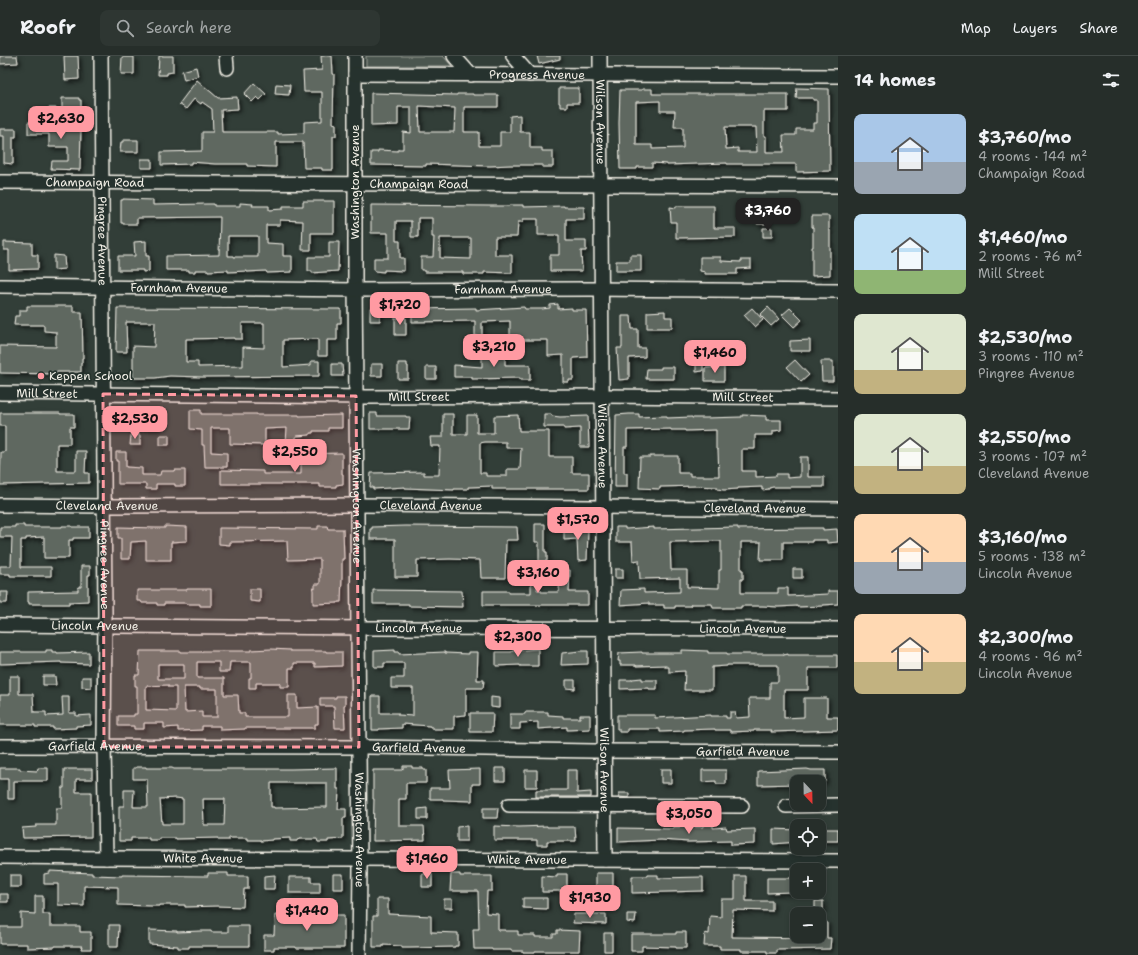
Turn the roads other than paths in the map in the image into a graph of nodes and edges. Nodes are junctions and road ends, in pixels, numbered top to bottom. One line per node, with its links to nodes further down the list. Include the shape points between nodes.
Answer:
1 (101, 56): 12 (street, Pingree Avenue)
2 (355, 56): 6 (street, Washington Avenue)
3 (454, 56): 8 (street)
4 (513, 56): 7 (street)
5 (600, 56): 9 (street, Wilson Avenue)
6 (355, 74): 8 (street, Progress Avenue); 13 (street, Washington Avenue)
7 (530, 74): 8 (street, Progress Avenue); 9 (street, Progress Avenue)
8 (472, 75)
9 (600, 76): 10 (street, Progress Avenue); 14 (street, Wilson Avenue)
10 (838, 76)
11 (0, 182): 12 (street, Champaign Road)
12 (101, 182): 13 (street, Champaign Road); 17 (street, Pingree Avenue)
13 (356, 183): 14 (street, Champaign Road); 18 (street, Washington Avenue)
14 (601, 184): 15 (street, Champaign Road); 19 (street, Wilson Avenue)
15 (838, 186)
16 (0, 286): 17 (street, Farnham Avenue)
17 (102, 287): 18 (street, Farnham Avenue); 22 (street, Pingree Avenue)
18 (355, 290): 19 (street, Farnham Avenue); 23 (street, Washington Avenue)
19 (601, 290): 20 (street, Farnham Avenue); 24 (street, Wilson Avenue)
20 (838, 292)
21 (0, 394): 22 (street, Mill Street)
22 (103, 394): 23 (street, Mill Street); 28 (street, Pingree Avenue)
23 (356, 396): 24 (street, Mill Street); 27 (street, Washington Avenue)
24 (603, 396): 25 (street, Mill Street); 29 (street, Wilson Avenue)
25 (838, 398)
26 (0, 504): 28 (street, Cleveland Avenue)
27 (357, 505): 28 (street, Cleveland Avenue); 29 (street, Cleveland Avenue); 33 (street, Washington Avenue)
28 (104, 506): 32 (street, Pingree Avenue)
29 (603, 508): 30 (street, Cleveland Avenue); 34 (street, Wilson Avenue)
30 (838, 509)
31 (0, 625): 32 (street, Lincoln Avenue)
32 (104, 625): 33 (street, Lincoln Avenue); 37 (street, Pingree Avenue)
33 (358, 627): 34 (street, Lincoln Avenue); 38 (street, Washington Avenue)
34 (604, 628): 35 (street, Lincoln Avenue); 39 (street, Wilson Avenue)
35 (838, 629)
36 (0, 746): 37 (street, Garfield Avenue)
37 (104, 746): 38 (street, Garfield Avenue); 47 (street, Pingree Avenue)
38 (359, 747): 39 (street, Garfield Avenue); 48 (street, Washington Avenue)
39 (604, 750): 40 (street, Garfield Avenue); 42 (street, Wilson Avenue)
40 (838, 752)
41 (509, 805): 42 (street)
42 (605, 805): 43 (street); 49 (street, Wilson Avenue)
43 (742, 806)
44 (786, 806): 45 (street)
45 (838, 806)
46 (0, 857): 47 (street, White Avenue)
47 (106, 858): 48 (street, White Avenue)
48 (360, 859): 49 (street, White Avenue); 51 (street, Washington Avenue)
49 (605, 860): 50 (street, White Avenue)
50 (838, 861)
51 (360, 955)

